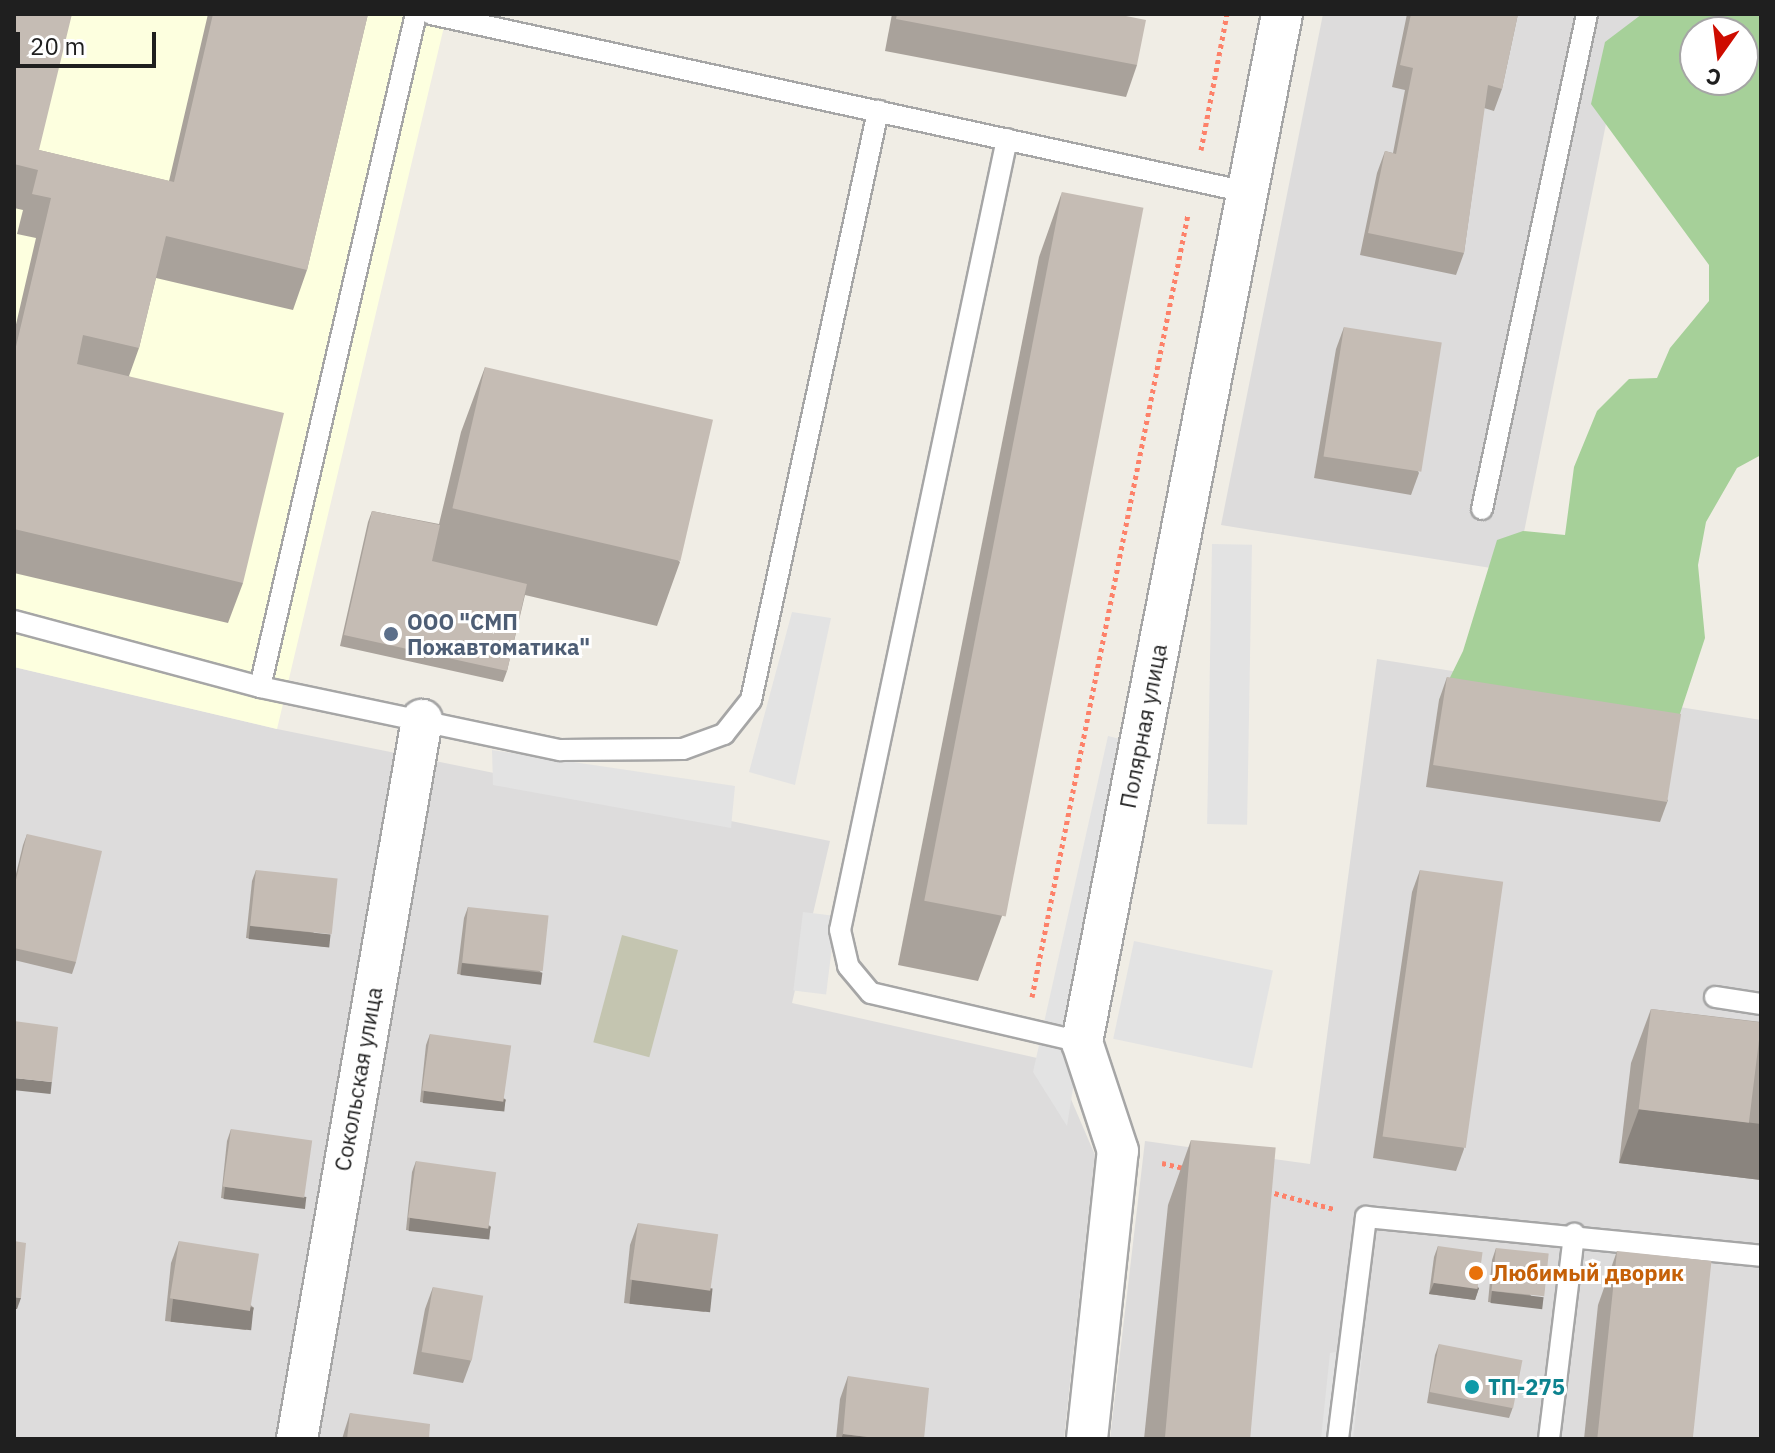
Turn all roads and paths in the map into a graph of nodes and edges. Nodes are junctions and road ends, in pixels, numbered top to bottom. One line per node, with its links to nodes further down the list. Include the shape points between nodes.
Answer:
1 (416, 14): 12 (lane)
2 (431, 14): 6 (lane)
3 (1227, 14): 8 (path)
4 (1282, 14): 9 (street, Полярная улица)
5 (1587, 14): 10 (lane)
6 (878, 111): 7 (lane); 13 (lane, via 751,700 724,734 683,749 560,750)
7 (1007, 139): 8 (lane); 16 (lane, via 840,930 848,966 871,993)
8 (1194, 181): 9 (lane); 16 (path)
9 (1247, 192): 17 (street, Полярная улица)
10 (1482, 509)
11 (14, 621): 12 (lane)
12 (260, 687): 13 (lane)
13 (422, 720): 24 (street, Сокольская улица)
14 (1715, 997): 15 (lane)
15 (1761, 1004)
16 (1026, 1030): 17 (lane)
17 (1082, 1042): 18 (street, Полярная улица)
18 (1118, 1151): 19 (path); 25 (street, Полярная улица)
19 (1191, 1170)
20 (1249, 1186): 21 (path)
21 (1366, 1217): 22 (lane); 26 (lane)
22 (1574, 1234): 23 (lane); 27 (lane)
23 (1761, 1256)
24 (297, 1439)
25 (1087, 1439)
26 (1338, 1439)
27 (1549, 1439)

